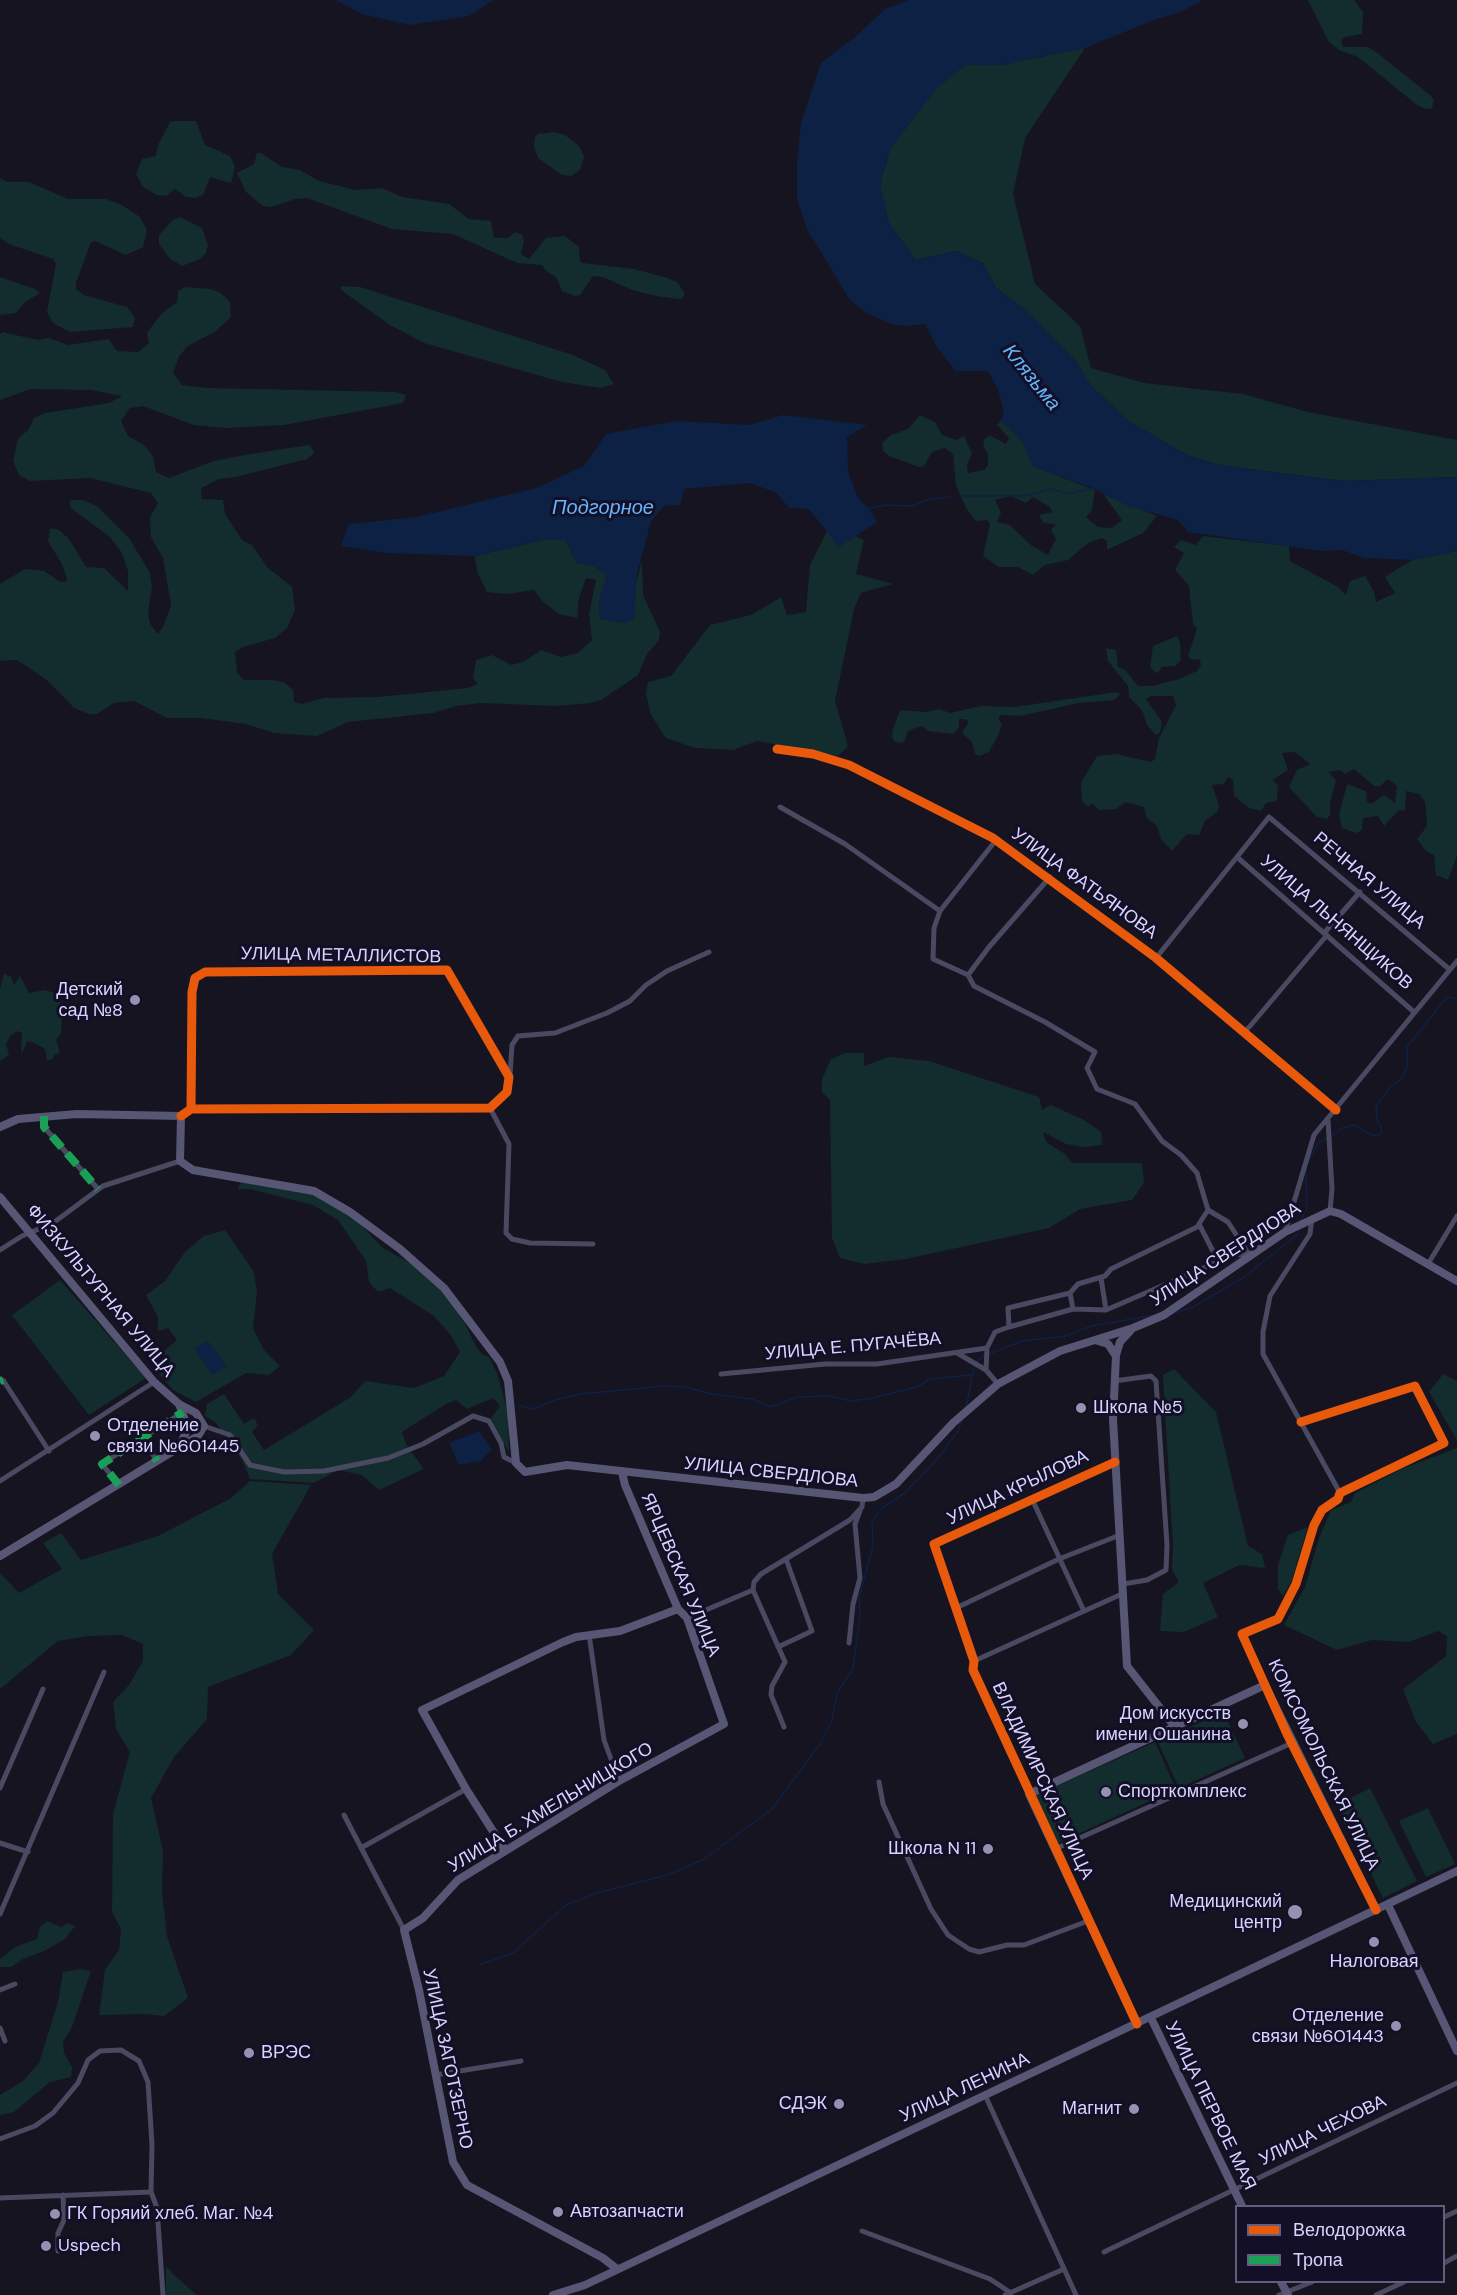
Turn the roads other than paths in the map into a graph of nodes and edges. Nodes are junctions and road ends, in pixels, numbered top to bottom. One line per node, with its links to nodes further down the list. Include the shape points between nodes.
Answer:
1 (777, 749): 3 (street, УЛИЦА ФАТЬЯНОВА, via 849,765)
2 (780, 807): 7 (street, via 845,844)
3 (996, 840): 5 (street, УЛИЦА ФАТЬЯНОВА); 7 (street)
4 (1237, 857): 6 (street, РЕЧНАЯ УЛИЦА, via 1269,817); 8 (street, УЛИЦА ЛЬНЯНЩИКОВ); 10 (street)
5 (1050, 877): 10 (street, УЛИЦА ФАТЬЯНОВА); 13 (street)
6 (1360, 892): 8 (street); 12 (street, РЕЧНАЯ УЛИЦА)
7 (940, 911): 13 (street, via 934,928 933,959)
8 (1326, 934): 14 (street, УЛИЦА ЛЬНЯНЩИКОВ); 15 (street)
9 (709, 952): 16 (street, via 667,971 630,1001 607,1013 555,1033 518,1036 512,1045)
10 (1156, 958): 15 (street, УЛИЦА ФАТЬЯНОВА)
11 (1457, 961): 12 (street)
12 (1449, 969): 14 (street)
13 (968, 975): 27 (street, via 974,986 1095,1052 1087,1068 1097,1089 1135,1104 1162,1141 1197,1173)
14 (1414, 1012): 19 (street)
15 (1245, 1032): 19 (street, УЛИЦА ФАТЬЯНОВА)
16 (509, 1077): 17 (street, УЛИЦА МЕТАЛЛИСТОВ, via 447,970 205,972 195,978 192,992); 18 (street, via 507,1092)
17 (191, 1108): 18 (street); 21 (street)
18 (490, 1108): 34 (street, via 509,1144 506,1233 512,1239 530,1243)
19 (1336, 1110): 22 (street)
20 (44, 1116): 21 (street); 23 (street, via 18,1119); 25 (street, via 45,1127)
21 (181, 1116): 24 (street)
22 (1328, 1120): 28 (street); 32 (street, via 1310,1144)
23 (0, 1127)
24 (180, 1161): 25 (street); 64 (street, via 193,1170 314,1191 350,1212 424,1268 444,1288 504,1372 512,1399)
25 (98, 1189): 33 (street, via 53,1223)
26 (0, 1197): 33 (street, ФИЗКУЛЬТУРНАЯ УЛИЦА)
27 (1208, 1210): 31 (street); 36 (street, via 1228,1222)
28 (1330, 1211): 30 (street, УЛИЦА СВЕРДЛОВА); 38 (street)
29 (1457, 1216): 38 (street)
30 (1312, 1218): 32 (street, УЛИЦА СВЕРДЛОВА); 57 (street, via 1310,1234 1270,1296 1263,1332 1263,1354)
31 (1199, 1224): 37 (street); 39 (street)
32 (1285, 1232): 36 (street, УЛИЦА СВЕРДЛОВА)
33 (31, 1233): 35 (street); 54 (street, ФИЗКУЛЬТУРНАЯ УЛИЦА)
34 (593, 1244)
35 (0, 1250)
36 (1251, 1256): 37 (street, via 1236,1254); 45 (street, УЛИЦА СВЕРДЛОВА, via 1173,1309)
37 (1218, 1261): 43 (street)
38 (1428, 1264): 40 (street)
39 (1101, 1278): 41 (street, via 1078,1284); 43 (street)
40 (1457, 1281)
41 (1070, 1293): 42 (street); 44 (street, via 1008,1308)
42 (1073, 1309): 43 (street); 44 (street)
43 (1106, 1310)
44 (1009, 1327): 47 (street, via 995,1332)
45 (1133, 1328): 46 (street, УЛИЦА СВЕРДЛОВА); 49 (street, via 1120,1342)
46 (1094, 1340): 49 (street, via 1108,1344); 55 (street, УЛИЦА СВЕРДЛОВА, via 1060,1351)
47 (987, 1348): 48 (street, УЛИЦА Е. ПУГАЧЁВА); 50 (street)
48 (957, 1353): 50 (street); 51 (street, УЛИЦА Е. ПУГАЧЁВА, via 877,1364 825,1364)
49 (1116, 1356): 53 (street)
50 (986, 1370): 55 (street)
51 (721, 1374)
52 (2, 1381): 61 (street)
53 (1114, 1381): 63 (street); 76 (street, via 1151,1376 1156,1381 1167,1545 1166,1569 1148,1580)
54 (154, 1382): 56 (street, ФИЗКУЛЬТУРНАЯ УЛИЦА); 61 (street)
55 (998, 1384): 70 (street, УЛИЦА СВЕРДЛОВА, via 953,1423 896,1484)
56 (184, 1408): 58 (street, ФИЗКУЛЬТУРНАЯ УЛИЦА, via 201,1418); 59 (street); 60 (street)
57 (1301, 1422): 68 (street); 68 (street, via 1415,1386 1444,1443)
58 (204, 1426): 59 (street); 64 (street, ФИЗКУЛЬТУРНАЯ УЛИЦА, via 230,1435 250,1465 284,1472 324,1471 388,1458 474,1416 489,1420 504,1457)
59 (190, 1436): 62 (street)
60 (141, 1438): 62 (street); 67 (street, via 102,1464)
61 (49, 1451): 66 (street)
62 (156, 1461): 67 (street)
63 (1115, 1462): 69 (street, УЛИЦА КРЫЛОВА); 71 (street)
64 (516, 1463): 65 (street, УЛИЦА СВЕРДЛОВА, via 529,1473 567,1466)
65 (622, 1472): 70 (street, УЛИЦА СВЕРДЛОВА); 80 (street, ЯРЦЕВСКАЯ УЛИЦА)
66 (0, 1481)
67 (119, 1485): 73 (street)
68 (1340, 1492): 88 (street, КОМСОМОЛЬСКАЯ УЛИЦА, via 1314,1525 1296,1584 1278,1619 1242,1635)
69 (1032, 1499): 72 (street, УЛИЦА КРЫЛОВА); 75 (street)
70 (863, 1503): 74 (street, via 850,1520); 84 (street, via 855,1524 860,1578)
71 (1120, 1535): 75 (street); 76 (street)
72 (934, 1544): 79 (street, ВЛАДИМИРСКАЯ УЛИЦА)
73 (0, 1556)
74 (786, 1559): 77 (street, via 761,1574); 85 (street, via 812,1631)
75 (1059, 1559): 79 (street); 81 (street)
76 (1123, 1584): 78 (street)
77 (753, 1590): 82 (street); 85 (street)
78 (1124, 1593): 81 (street); 92 (street, via 1127,1666)
79 (956, 1608): 86 (street, ВЛАДИМИРСКАЯ УЛИЦА)
80 (678, 1609): 82 (street, ЯРЦЕВСКАЯ УЛИЦА); 83 (street, via 620,1630)
81 (1083, 1609): 86 (street)
82 (687, 1618): 90 (street, ЯРЦЕВСКАЯ УЛИЦА)
83 (588, 1634): 94 (street, via 604,1740); 97 (street, via 563,1642 422,1710)
84 (849, 1643)
85 (778, 1647): 91 (street, via 785,1662 771,1695)
86 (974, 1661): 98 (street, ВЛАДИМИРСКАЯ УЛИЦА, via 973,1670)
87 (104, 1672): 104 (street)
88 (1265, 1685): 92 (street); 93 (street, КОМСОМОЛЬСКАЯ УЛИЦА)
89 (43, 1689): 96 (street)
90 (724, 1724): 94 (street, УЛИЦА Б. ХМЕЛЬНИЦКОГО)
91 (784, 1727)
92 (1175, 1727): 98 (street)
93 (1292, 1743): 102 (street); 107 (street, КОМСОМОЛЬСКАЯ УЛИЦА)
94 (619, 1781): 103 (street, УЛИЦА Б. ХМЕЛЬНИЦКОГО)
95 (879, 1782): 109 (street, via 883,1804 931,1909 948,1935 969,1949 979,1952 1024,1945)
96 (0, 1788)
97 (466, 1789): 101 (street); 103 (street)
98 (1029, 1794): 102 (street, ВЛАДИМИРСКАЯ УЛИЦА)
99 (344, 1815): 101 (street, УЛИЦА ЗАГОТЗЕРНО)
100 (0, 1843): 104 (street)
101 (361, 1848): 110 (street, УЛИЦА ЗАГОТЗЕРНО)
102 (1055, 1849): 109 (street, ВЛАДИМИРСКАЯ УЛИЦА)
103 (505, 1850): 110 (street, УЛИЦА Б. ХМЕЛЬНИЦКОГО, via 458,1880 423,1918)
104 (28, 1852): 108 (street)
105 (1457, 1871): 106 (street, УЛИЦА ЛЕНИНА)
106 (1388, 1905): 107 (street, УЛИЦА ЛЕНИНА); 117 (street)
107 (1376, 1910): 113 (street, УЛИЦА ЛЕНИНА)
108 (0, 1914)
109 (1088, 1921): 114 (street, ВЛАДИМИРСКАЯ УЛИЦА)
110 (404, 1930): 119 (street, УЛИЦА ЗАГОТЗЕРНО)
111 (15, 1984): 112 (street)
112 (0, 1990)
113 (1151, 2018): 114 (street, УЛИЦА ЛЕНИНА); 123 (street, УЛИЦА ПЕРВОЕ МАЯ)
114 (1137, 2024): 121 (street, УЛИЦА ЛЕНИНА)
115 (0, 2028): 116 (street)
116 (5, 2041)
117 (1457, 2051)
118 (521, 2061): 119 (street)
119 (435, 2075): 131 (street, УЛИЦА ЗАГОТЗЕРНО, via 453,2162 467,2185)
120 (1457, 2083): 123 (street, УЛИЦА ЧЕХОВА)
121 (985, 2095): 131 (street, УЛИЦА ЛЕНИНА); 132 (street)
122 (0, 2139): 124 (street, via 35,2126 53,2113 78,2083 94,2055 121,2050 139,2061 148,2082)
123 (1234, 2191): 127 (street, УЛИЦА ПЕРВОЕ МАЯ); 130 (street, УЛИЦА ЧЕХОВА)
124 (151, 2192): 125 (street); 137 (street, via 158,2208)
125 (63, 2196): 126 (street); 129 (street, via 64,2220 58,2233)
126 (0, 2198)
127 (1241, 2205)
128 (862, 2230): 135 (street, via 990,2278)
129 (58, 2250)
130 (1104, 2252)
131 (617, 2269): 138 (street, УЛИЦА ЛЕНИНА)
132 (1064, 2269): 135 (street); 139 (street)
133 (1310, 2283): 136 (street)
134 (1402, 2283): 140 (street)
135 (1008, 2294)
136 (1285, 2294)
137 (163, 2295)
138 (553, 2295)
139 (1076, 2295)
140 (1376, 2295)

